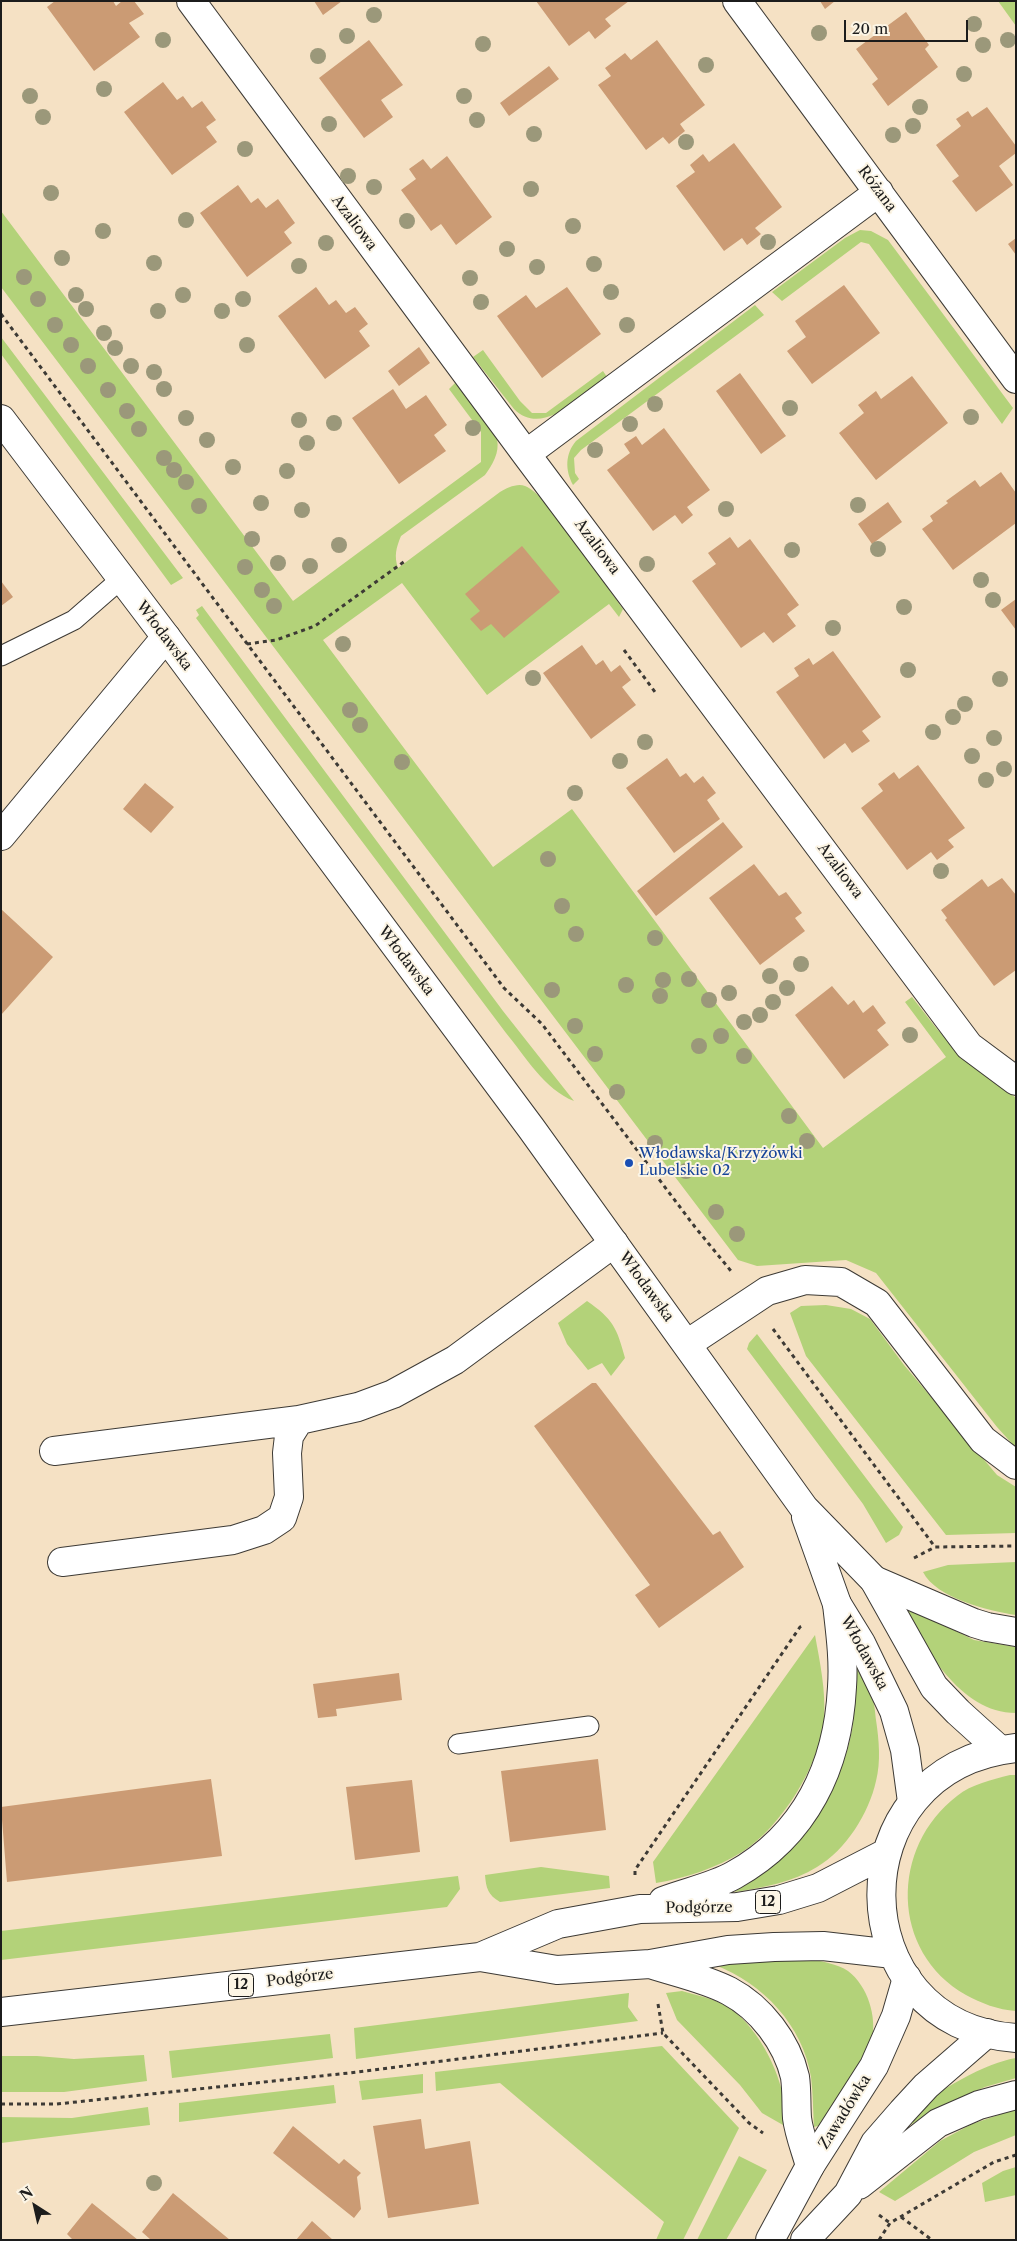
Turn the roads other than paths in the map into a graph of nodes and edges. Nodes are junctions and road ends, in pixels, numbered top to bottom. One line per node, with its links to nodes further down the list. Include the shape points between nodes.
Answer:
1 (191, 1): 6 (main road, Azaliowa)
2 (737, 1): 3 (main road, Różana)
3 (879, 192): 4 (main road, Różana); 6 (main road)
4 (1016, 379)
5 (1, 419): 7 (main road, Włodawska)
6 (526, 454): 11 (main road, Azaliowa, via 969,1046)
7 (121, 579): 8 (main road, Włodawska); 9 (lane, via 74,620)
8 (166, 637): 10 (main road); 12 (main road, Włodawska)
9 (1, 656)
10 (1, 836)
11 (1016, 1081)
12 (614, 1243): 13 (main road, Włodawska); 14 (main road, via 455,1360 421,1381 358,1407)
13 (687, 1344): 16 (main road, via 767,1291 805,1280 841,1282 877,1303 983,1440); 17 (main road, Włodawska)
14 (299, 1420): 15 (main road); 18 (main road, via 288,1444 289,1497 282,1518 264,1530 233,1540)
15 (54, 1451)
16 (1016, 1466)
17 (804, 1508): 19 (main road, Włodawska); 20 (main road, Włodawska)
18 (62, 1562)
19 (874, 1580): 21 (main road, via 988,1628); 24 (main road, Włodawska, via 934,1687 958,1712)
20 (837, 1604): 25 (main road, Włodawska, via 862,1643 894,1712 905,1750); 27 (main road, via 842,1652 837,1730 823,1780 807,1808 786,1836 733,1876)
21 (1016, 1632)
22 (589, 1726): 23 (lane)
23 (458, 1744)
24 (1008, 1749): 25 (main road, via 983,1754 951,1768)
25 (912, 1802): 26 (main road, via 896,1826)
26 (886, 1853): 27 (main road, Podgórze / 12, via 818,1888 779,1900 737,1907); 28 (main road, via 881,1911)
27 (640, 1909): 29 (main road, Podgórze / 12, via 558,1924)
28 (893, 1954): 30 (main road, Podgórze / 12, via 823,1946 774,1947 728,1950); 31 (main road)
29 (480, 1957): 30 (main road, Podgórze / 12, via 556,1970); 32 (main road, Podgórze / 12)
30 (650, 1964): 36 (main road, via 730,1992 755,2011 774,2032 792,2066 797,2091 797,2119)
31 (907, 1978): 33 (main road, via 936,2008 960,2023); 36 (main road, Zawadówka, via 896,2016 874,2066)
32 (1, 2012)
33 (986, 2033): 34 (main road); 37 (main road, via 926,2086 876,2143)
34 (1016, 2038)
35 (1016, 2095): 37 (main road, via 979,2105 938,2123)
36 (810, 2166): 38 (main road, Zawadówka)
37 (848, 2194): 39 (main road)
38 (770, 2240)
39 (805, 2240)

